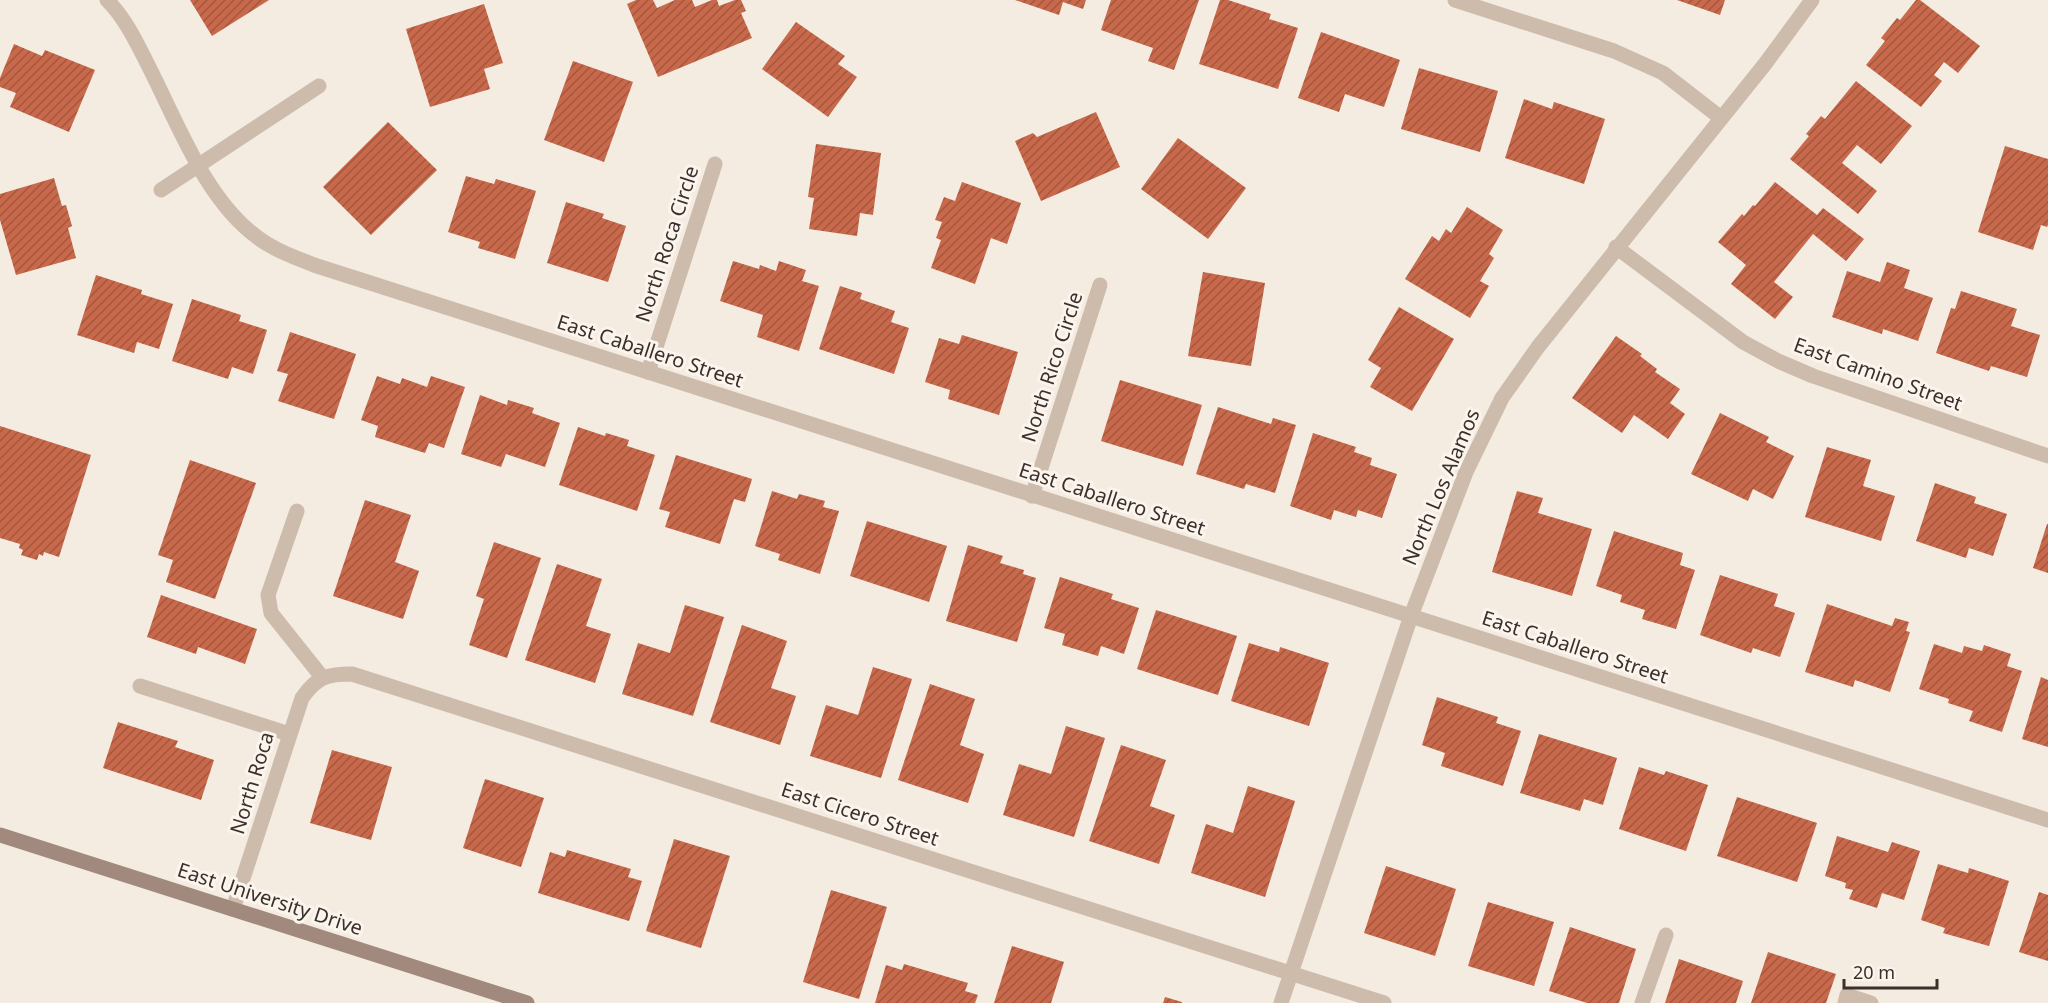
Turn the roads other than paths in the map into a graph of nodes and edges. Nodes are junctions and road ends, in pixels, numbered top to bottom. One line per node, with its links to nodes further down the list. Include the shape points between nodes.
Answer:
1 (107, 0): 7 (street, East Caballero Street, via 134,37)
2 (1455, 0): 5 (street, via 1614,51 1653,68)
3 (1812, 0): 5 (street, North Los Alamos)
4 (319, 86): 7 (street)
5 (1721, 118): 9 (street, North Los Alamos)
6 (715, 164): 11 (street, North Roca Circle)
7 (199, 165): 8 (street); 11 (street, East Caballero Street, via 234,217 283,253)
8 (161, 190)
9 (1616, 247): 12 (street, East Camino Street, via 1743,342 1778,361); 15 (street, North Los Alamos, via 1502,398 1466,472)
10 (1100, 285): 13 (street, North Rico Circle)
11 (648, 372): 13 (street, East Caballero Street)
12 (2048, 456)
13 (1032, 496): 15 (street, East Caballero Street)
14 (297, 511): 16 (street, via 268,594 271,613)
15 (1411, 616): 19 (street, East Caballero Street); 23 (street, North Los Alamos)
16 (322, 677): 18 (street, North Roca, via 302,698); 23 (street, East Cicero Street, via 344,674 369,679)
17 (140, 686): 18 (street)
18 (289, 734): 21 (street, North Roca)
19 (2048, 820)
20 (0, 835): 21 (main road, East University Drive)
21 (233, 909): 24 (main road, East University Drive)
22 (1666, 935): 27 (street)
23 (1291, 973): 25 (street, North Los Alamos); 26 (street, East Cicero Street)
24 (527, 1003)
25 (1281, 1003)
26 (1384, 1003)
27 (1642, 1003)
28 (1845, 1003): 29 (street, via 1847,995)
29 (1871, 1003)

